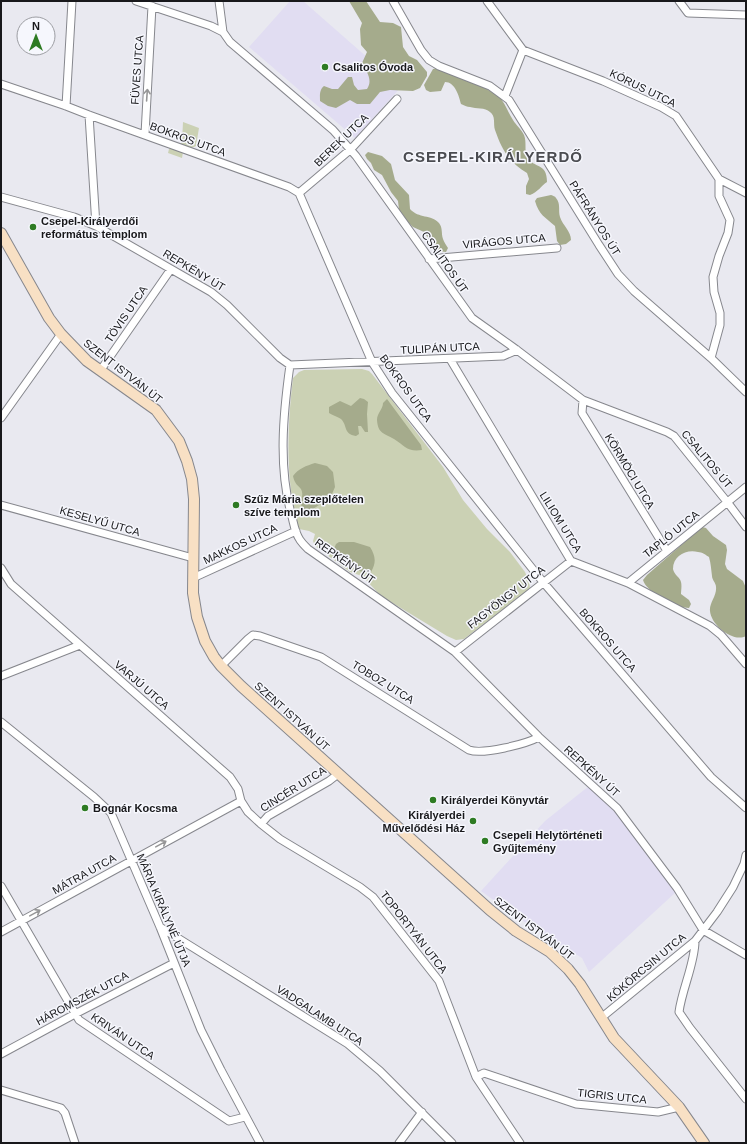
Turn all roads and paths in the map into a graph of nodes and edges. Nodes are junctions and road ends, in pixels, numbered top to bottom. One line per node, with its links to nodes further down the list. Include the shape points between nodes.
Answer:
1 (72, 1): 14 (street)
2 (136, 1): 7 (street, CSALITOS ÚT)
3 (219, 1): 9 (street)
4 (393, 1): 12 (street, PÁFRÁNYOS ÚT, via 429,60 490,86)
5 (487, 1): 10 (street)
6 (679, 1): 8 (street, via 688,13)
7 (152, 6): 9 (street, CSALITOS ÚT); 16 (street, FÜVES UTCA, one-way to 7)
8 (746, 15)
9 (223, 32): 17 (street, CSALITOS ÚT, via 230,42 333,130)
10 (523, 50): 12 (street); 18 (street, KÓRUS UTCA, via 603,81 676,116)
11 (1, 84): 14 (street, BOKROS UTCA)
12 (505, 96): 29 (street, PÁFRÁNYOS ÚT, via 618,274)
13 (397, 99): 17 (street, BEREK UTCA)
14 (66, 106): 15 (street, BOKROS UTCA)
15 (89, 116): 16 (street, BOKROS UTCA); 22 (street)
16 (144, 134): 19 (street, BOKROS UTCA, via 289,187)
17 (351, 149): 19 (street, BEREK UTCA); 25 (street, CSALITOS ÚT)
18 (719, 179): 20 (street); 29 (street, via 719,196 730,220 713,277 720,325)
19 (299, 193): 31 (street, BOKROS UTCA)
20 (746, 193)
21 (1, 197): 22 (street, REPKÉNY ÚT, via 74,217)
22 (96, 226): 26 (street, REPKÉNY ÚT)
23 (1, 233): 27 (street, SZENT ISTVÁN ÚT, via 49,318)
24 (557, 248): 25 (street, VIRÁGOS UTCA)
25 (429, 259): 28 (street, CSALITOS ÚT, via 472,318)
26 (170, 269): 32 (street, REPKÉNY ÚT, via 221,299); 33 (street, TÖVIS UTCA)
27 (61, 334): 33 (street, SZENT ISTVÁN ÚT, via 78,353); 36 (street)
28 (517, 350): 30 (street, TULIPÁN UTCA, via 503,356); 35 (street, CSALITOS ÚT)
29 (711, 358): 34 (street, PÁFRÁNYOS ÚT)
30 (450, 359): 31 (street, TULIPÁN UTCA); 44 (street, LILIOM UTCA)
31 (372, 362): 32 (street, TULIPÁN UTCA); 47 (street, BOKROS UTCA, via 392,392)
32 (290, 366): 41 (street, REPKÉNY ÚT, via 283,418 283,457 286,494)
33 (100, 371): 43 (street, SZENT ISTVÁN ÚT, via 156,410 178,441 192,479)
34 (746, 392)
35 (583, 400): 38 (street, CSALITOS ÚT, via 674,436); 42 (street, KÖRMÖCI UTCA, via 582,413)
36 (1, 418)
37 (746, 487): 38 (street, TAPLÓ UTCA)
38 (728, 502): 40 (street, CSALITOS ÚT); 42 (street, TAPLÓ UTCA)
39 (1, 505): 43 (street, KESELYŰ UTCA)
40 (746, 527)
41 (296, 531): 46 (street, MAKKOS UTCA); 50 (street, REPKÉNY ÚT, via 300,541 308,549)
42 (666, 551): 48 (street, TAPLÓ UTCA)
43 (193, 558): 46 (street, SZENT ISTVÁN ÚT)
44 (571, 561): 47 (street, FAGYÖNGY UTCA); 48 (street, LILIOM UTCA)
45 (1, 568): 49 (street, VARJÚ UTCA, via 11,584)
46 (193, 578): 52 (street, SZENT ISTVÁN ÚT, via 194,604 200,630)
47 (543, 582): 50 (street, FAGYÖNGY UTCA); 58 (street, BOKROS UTCA, via 711,777)
48 (628, 583): 51 (street, LILIOM UTCA, via 710,626)
49 (80, 645): 53 (street); 57 (street, VARJÚ UTCA, via 230,778 238,789)
50 (455, 652): 55 (street, REPKÉNY ÚT)
51 (746, 664)
52 (221, 666): 55 (street, TOBOZ UTCA, via 253,635 260,636 322,657 469,750 485,752); 56 (street, SZENT ISTVÁN ÚT)
53 (1, 676)
54 (1, 722): 61 (street, MÁRIA KIRÁLYNÉ ÚTJA, via 104,805 115,820)
55 (539, 737): 65 (street, REPKÉNY ÚT, via 617,808 677,888)
56 (338, 774): 59 (street, CINCÉR UTCA, via 268,816); 71 (street, SZENT ISTVÁN ÚT, via 516,932 568,968)
57 (241, 800): 59 (street, VARJÚ UTCA, via 248,812); 61 (street, MÁTRA UTCA, one-way to 57)
58 (746, 808)
59 (261, 824): 73 (street, TOPORTYÁN UTCA, via 280,839 360,887 373,898 439,981)
60 (746, 855): 65 (street, via 733,887)
61 (132, 861): 63 (street, MÁTRA UTCA, one-way to 61); 64 (street, MÁRIA KIRÁLYNÉ ÚTJA)
62 (1, 886): 63 (street, KRIVÁN UTCA)
63 (22, 921): 66 (street, MÁTRA UTCA); 70 (street, KRIVÁN UTCA)
64 (160, 927): 69 (street, MÁRIA KIRÁLYNÉ ÚTJA); 77 (street, VADGALAMB UTCA, via 348,1044)
65 (703, 930): 67 (street, KÖKÖRCSIN UTCA); 68 (street, REPKÉNY ÚT)
66 (1, 932)
67 (695, 941): 71 (street, KÖKÖRCSIN UTCA); 75 (street, via 679,1012)
68 (746, 955)
69 (174, 963): 70 (street, HÁROMSZÉK UTCA); 78 (street, MÁRIA KIRÁLYNÉ ÚTJA, via 211,1051)
70 (76, 1014): 72 (street, HÁROMSZÉK UTCA); 78 (street, KRIVÁN UTCA, via 79,1020 229,1121)
71 (601, 1018): 76 (street, SZENT ISTVÁN ÚT, via 614,1038)
72 (1, 1054)
73 (476, 1077): 76 (street, TIGRIS UTCA, via 484,1073 576,1104 658,1112); 83 (street, TOPORTYÁN UTCA)
74 (1, 1090): 79 (street, via 61,1108)
75 (746, 1099)
76 (679, 1107): 84 (street, SZENT ISTVÁN ÚT)
77 (422, 1112): 81 (street); 82 (street, VADGALAMB UTCA)
78 (245, 1117): 80 (street, MÁRIA KIRÁLYNÉ ÚTJA)
79 (76, 1143)
80 (260, 1143)
81 (400, 1143)
82 (452, 1143)
83 (520, 1143)
84 (704, 1143)

